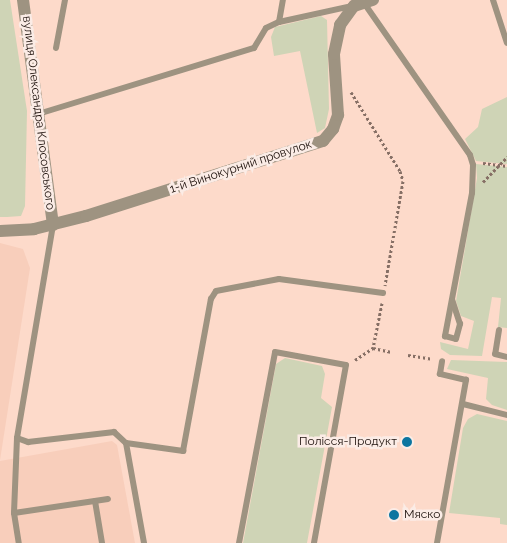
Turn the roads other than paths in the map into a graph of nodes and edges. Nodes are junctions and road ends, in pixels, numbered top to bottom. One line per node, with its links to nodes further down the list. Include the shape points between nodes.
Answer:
1 (24, 0): 9 (street, вулиця Олександра Клосовського)
2 (65, 0): 8 (lane)
3 (283, 0): 6 (lane)
4 (494, 0): 7 (lane)
5 (363, 2): 6 (lane); 10 (street, 1-й Винокурний провулок, via 340,25 336,38 338,115 334,129 323,141); 13 (lane, via 472,162 472,193)
6 (279, 22): 9 (lane, via 266,28 254,48)
7 (507, 43)
8 (56, 48)
9 (38, 114): 10 (street, вулиця Олександра Клосовського)
10 (53, 225): 11 (street, 1-й Винокурний провулок); 19 (lane)
11 (0, 231)
12 (383, 293): 20 (lane, via 279,279 216,291 211,299 182,451)
13 (452, 300): 13 (lane, via 445,336 456,338 460,324)
14 (499, 330): 15 (lane, via 495,354)
15 (507, 357)
16 (442, 361): 17 (lane, via 440,374 466,380)
17 (463, 404): 18 (lane); 29 (lane)
18 (507, 415)
19 (17, 438): 20 (lane, via 28,442 114,432); 23 (lane)
20 (126, 443): 26 (lane)
21 (108, 499): 22 (lane)
22 (95, 501): 23 (lane); 25 (lane)
23 (14, 513): 24 (lane)
24 (19, 543)
25 (102, 543)
26 (144, 543)
27 (239, 543): 28 (lane, via 275,352 346,365)
28 (314, 543)
29 (437, 543)

